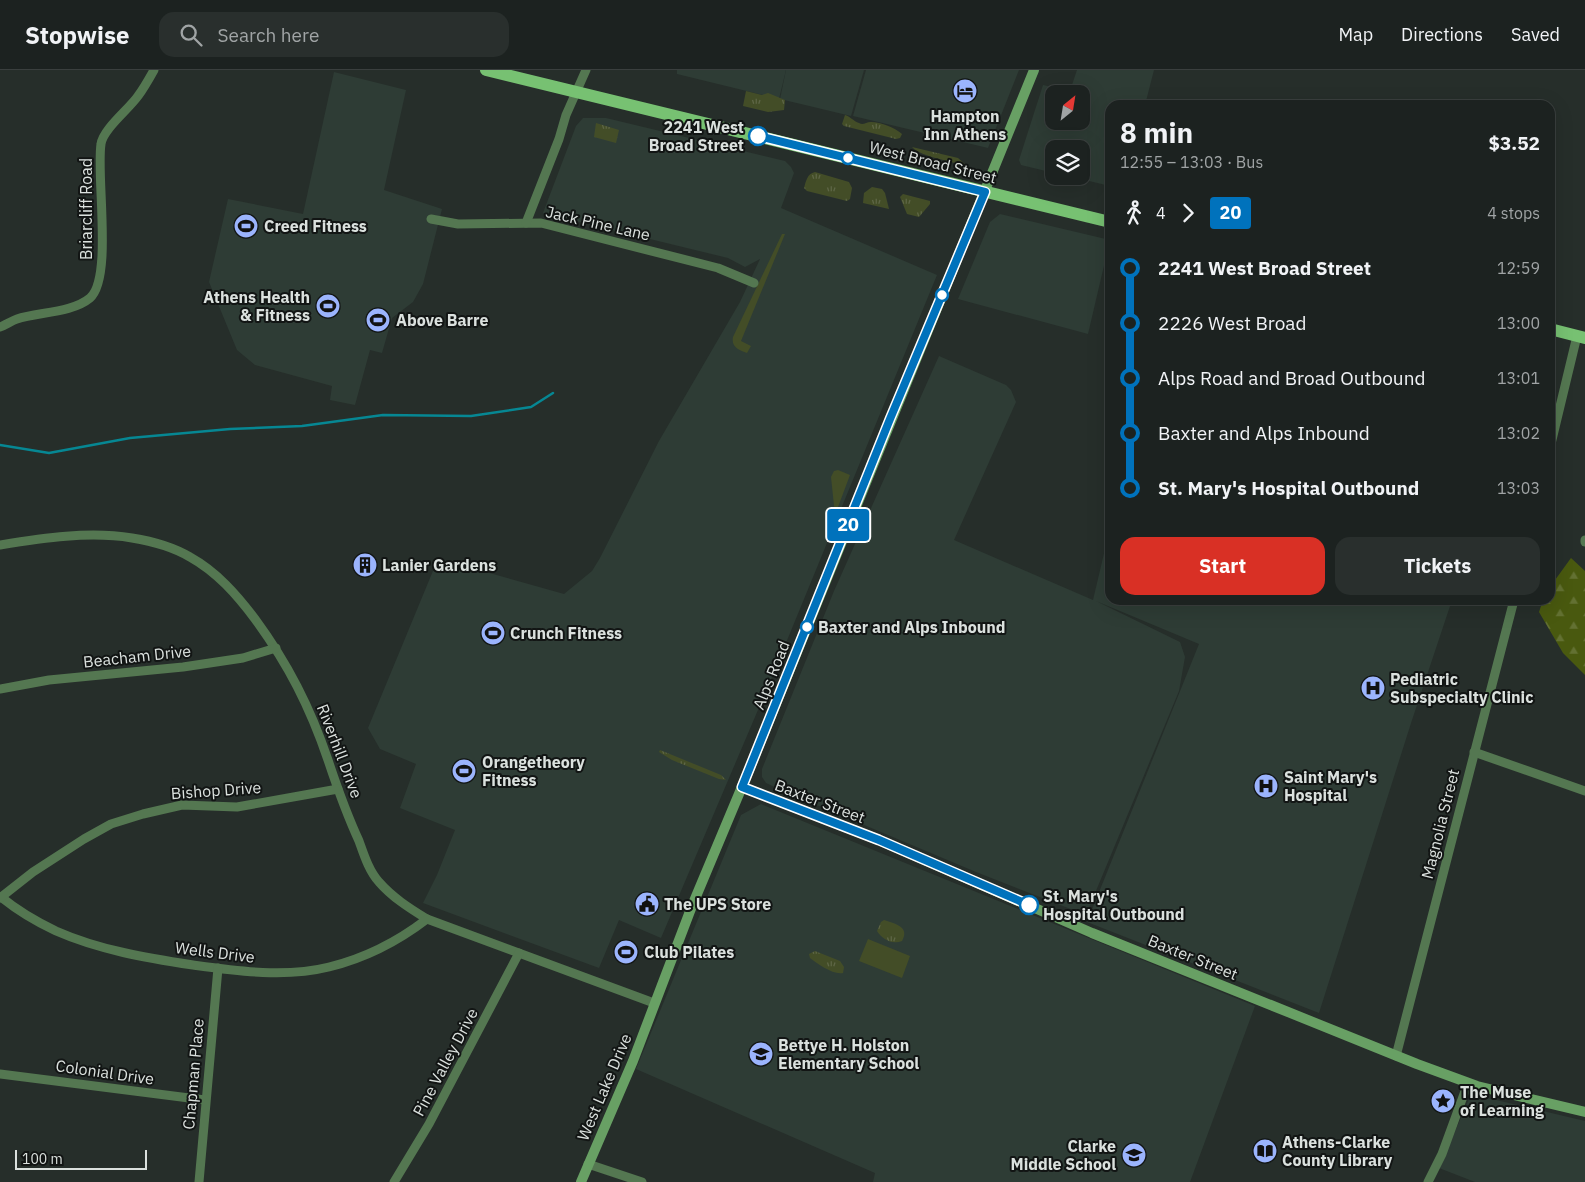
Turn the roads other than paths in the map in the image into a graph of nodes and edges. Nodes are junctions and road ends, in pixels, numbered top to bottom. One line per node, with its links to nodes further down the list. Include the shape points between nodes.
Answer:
1 (154, 70): 11 (street, Briarcliff Road, via 138,97 114,122 101,142 102,262 91,297 79,304 17,319)
2 (486, 70): 5 (main road, West Broad Street)
3 (586, 70): 5 (street)
4 (1034, 70): 6 (main road, Alps Road)
5 (576, 92): 6 (main road, West Broad Street); 9 (street)
6 (985, 192): 8 (main road, West Broad Street); 20 (main road, Alps Road)
7 (431, 218): 9 (street, Jack Pine Lane, via 458,224)
8 (1105, 221)
9 (526, 223): 10 (street, Jack Pine Lane, via 542,223 718,268)
10 (754, 283)
11 (0, 327)
12 (1555, 330): 13 (main road)
13 (1581, 337): 14 (street)
14 (1555, 423)
15 (0, 545): 17 (street, Riverhill Drive, via 85,535 132,538 164,546 190,557 212,572 236,594)
16 (1513, 605): 19 (street, Magnolia Street)
17 (276, 648): 18 (street, Beacham Drive, via 243,658 183,667 49,680); 21 (street, Riverhill Drive, via 310,713)
18 (0, 689)
19 (1474, 752): 22 (street); 28 (street, Magnolia Street)
20 (742, 787): 27 (main road, Alps Road); 28 (main road, Baxter Street, via 879,840 1092,932)
21 (338, 789): 23 (street, Bishop Drive, via 237,807 182,805 111,824 34,872); 24 (street, Riverhill Drive, via 378,881 406,906)
22 (1585, 791)
23 (1, 898): 26 (street, Wells Drive, via 56,931 99,946 157,960)
24 (427, 919): 25 (street, Riverhill Drive); 26 (street, Wells Drive, via 376,952 328,967 300,972)
25 (519, 953): 27 (street, Riverhill Drive); 35 (street, Pine Valley Drive, via 429,1124)
26 (218, 968): 31 (street, Chapman Place)
27 (654, 1003): 33 (main road, West Lake Drive)
28 (1396, 1056): 30 (main road, Baxter Street)
29 (0, 1074): 31 (street, Colonial Drive)
30 (1468, 1084): 32 (main road, Baxter Street); 38 (street)
31 (205, 1100): 34 (street, Chapman Place)
32 (1585, 1112)
33 (588, 1164): 36 (main road, West Lake Drive); 37 (street)
34 (199, 1182)
35 (394, 1182)
36 (581, 1182)
37 (642, 1182)
38 (1428, 1182)

